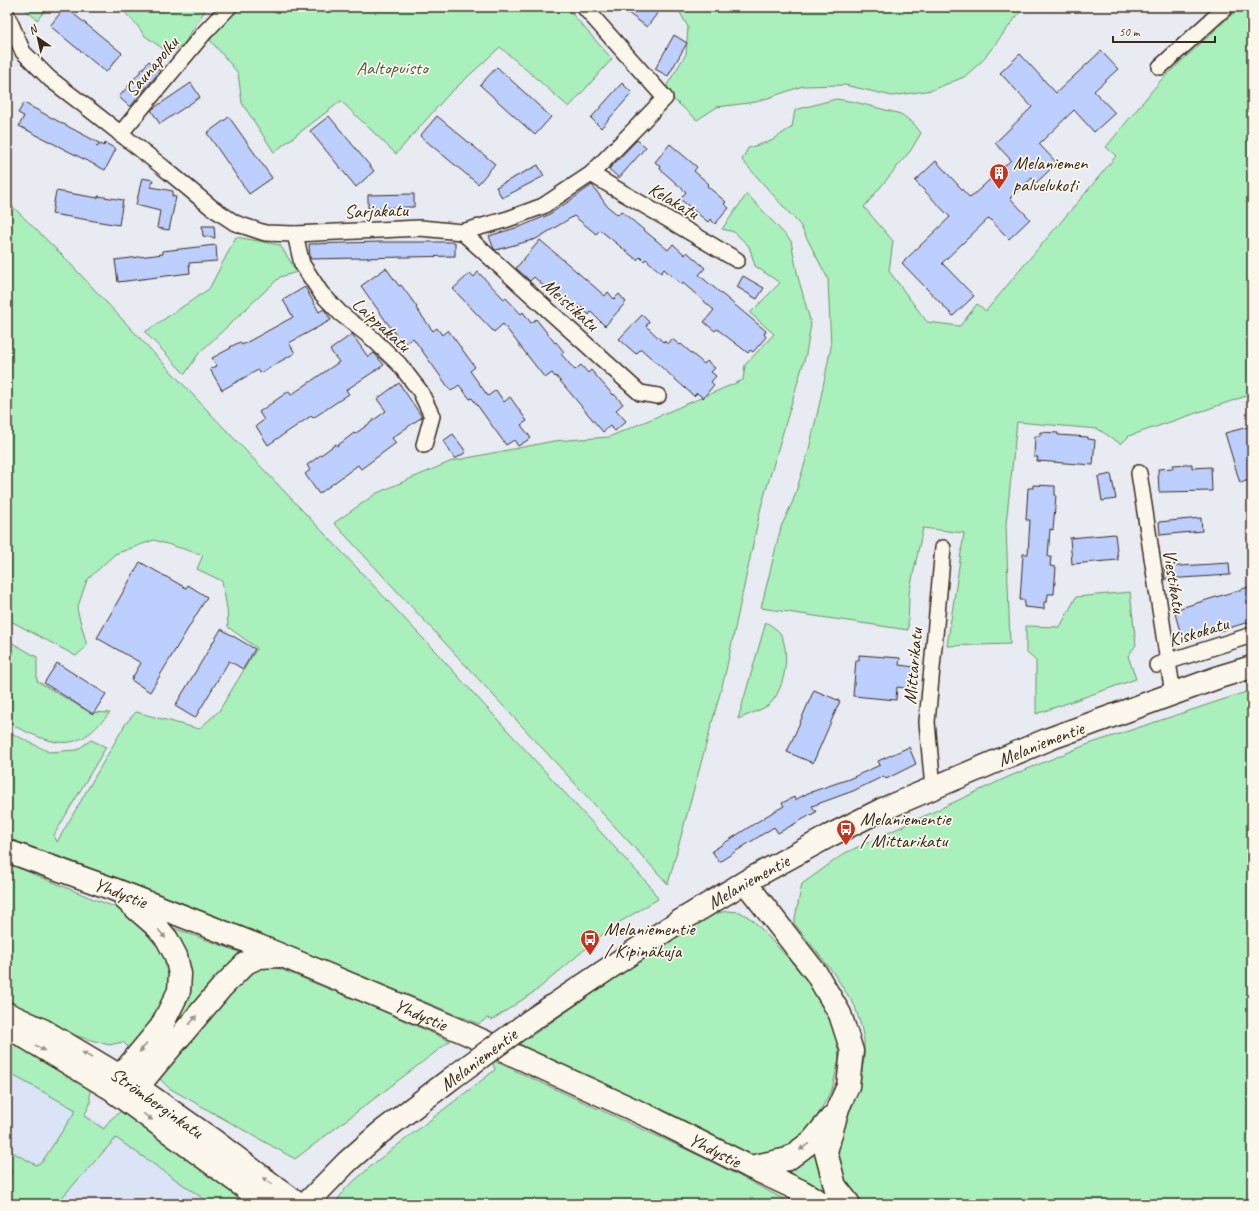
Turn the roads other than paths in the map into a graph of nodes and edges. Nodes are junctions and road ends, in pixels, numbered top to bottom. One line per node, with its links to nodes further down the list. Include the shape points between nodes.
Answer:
1 (229, 7): 6 (street, Saunapolku)
2 (584, 7): 7 (street, Sarjakatu, via 665,98)
3 (1226, 7): 5 (street)
4 (7, 15): 6 (street, Sarjakatu, via 23,52 50,79)
5 (1160, 67)
6 (120, 134): 9 (street, Sarjakatu, via 211,207 236,223 265,233)
7 (591, 174): 8 (street, Sarjakatu, via 543,206); 10 (street, Kelakatu)
8 (462, 232): 9 (street, Sarjakatu, via 420,228); 11 (street, Meistikatu, via 640,393)
9 (295, 234): 12 (street, Laippakatu, via 302,264 325,298 340,314 373,339 420,391 432,416)
10 (737, 260)
11 (658, 396)
12 (424, 445)
13 (1139, 473): 16 (street, Viestikatu)
14 (943, 548): 19 (street, Mittarikatu, via 927,722)
15 (1252, 635): 16 (street, Kiskokatu)
16 (1162, 663): 18 (street, Viestikatu)
17 (1252, 667): 18 (main road, Melaniementie)
18 (1173, 694): 19 (main road, Melaniementie, via 1049,739)
19 (933, 788): 21 (main road, Melaniementie, via 829,836)
20 (7, 851): 22 (main road, Yhdystie)
21 (745, 882): 27 (main road, via 816,973 840,1014 852,1051 848,1086); 31 (main road, Melaniementie, bridge, via 675,924 530,1021 452,1078 380,1133)
22 (113, 889): 23 (main road, Yhdystie); 26 (main road, one-way to 26, via 157,927 167,939 176,956 180,974 179,990)
23 (281, 956): 26 (main road, one-way to 23, via 154,1066 246,963 259,957); 28 (main road, Yhdystie, via 459,1030 652,1118)
24 (7, 1012): 26 (street, Strömberginkatu, one-way to 24, via 44,1029)
25 (7, 1028): 26 (street, Strömberginkatu, one-way to 26)
26 (125, 1086): 29 (main road, Strömberginkatu, one-way to 29); 30 (main road, Strömberginkatu, one-way to 26, via 213,1140)
27 (838, 1108): 28 (main road, one-way to 28, via 812,1141 788,1159); 33 (main road, via 826,1152 835,1186)
28 (750, 1168): 32 (main road, Yhdystie)
29 (267, 1204)
30 (298, 1204)
31 (306, 1204)
32 (824, 1204)
33 (849, 1204)

